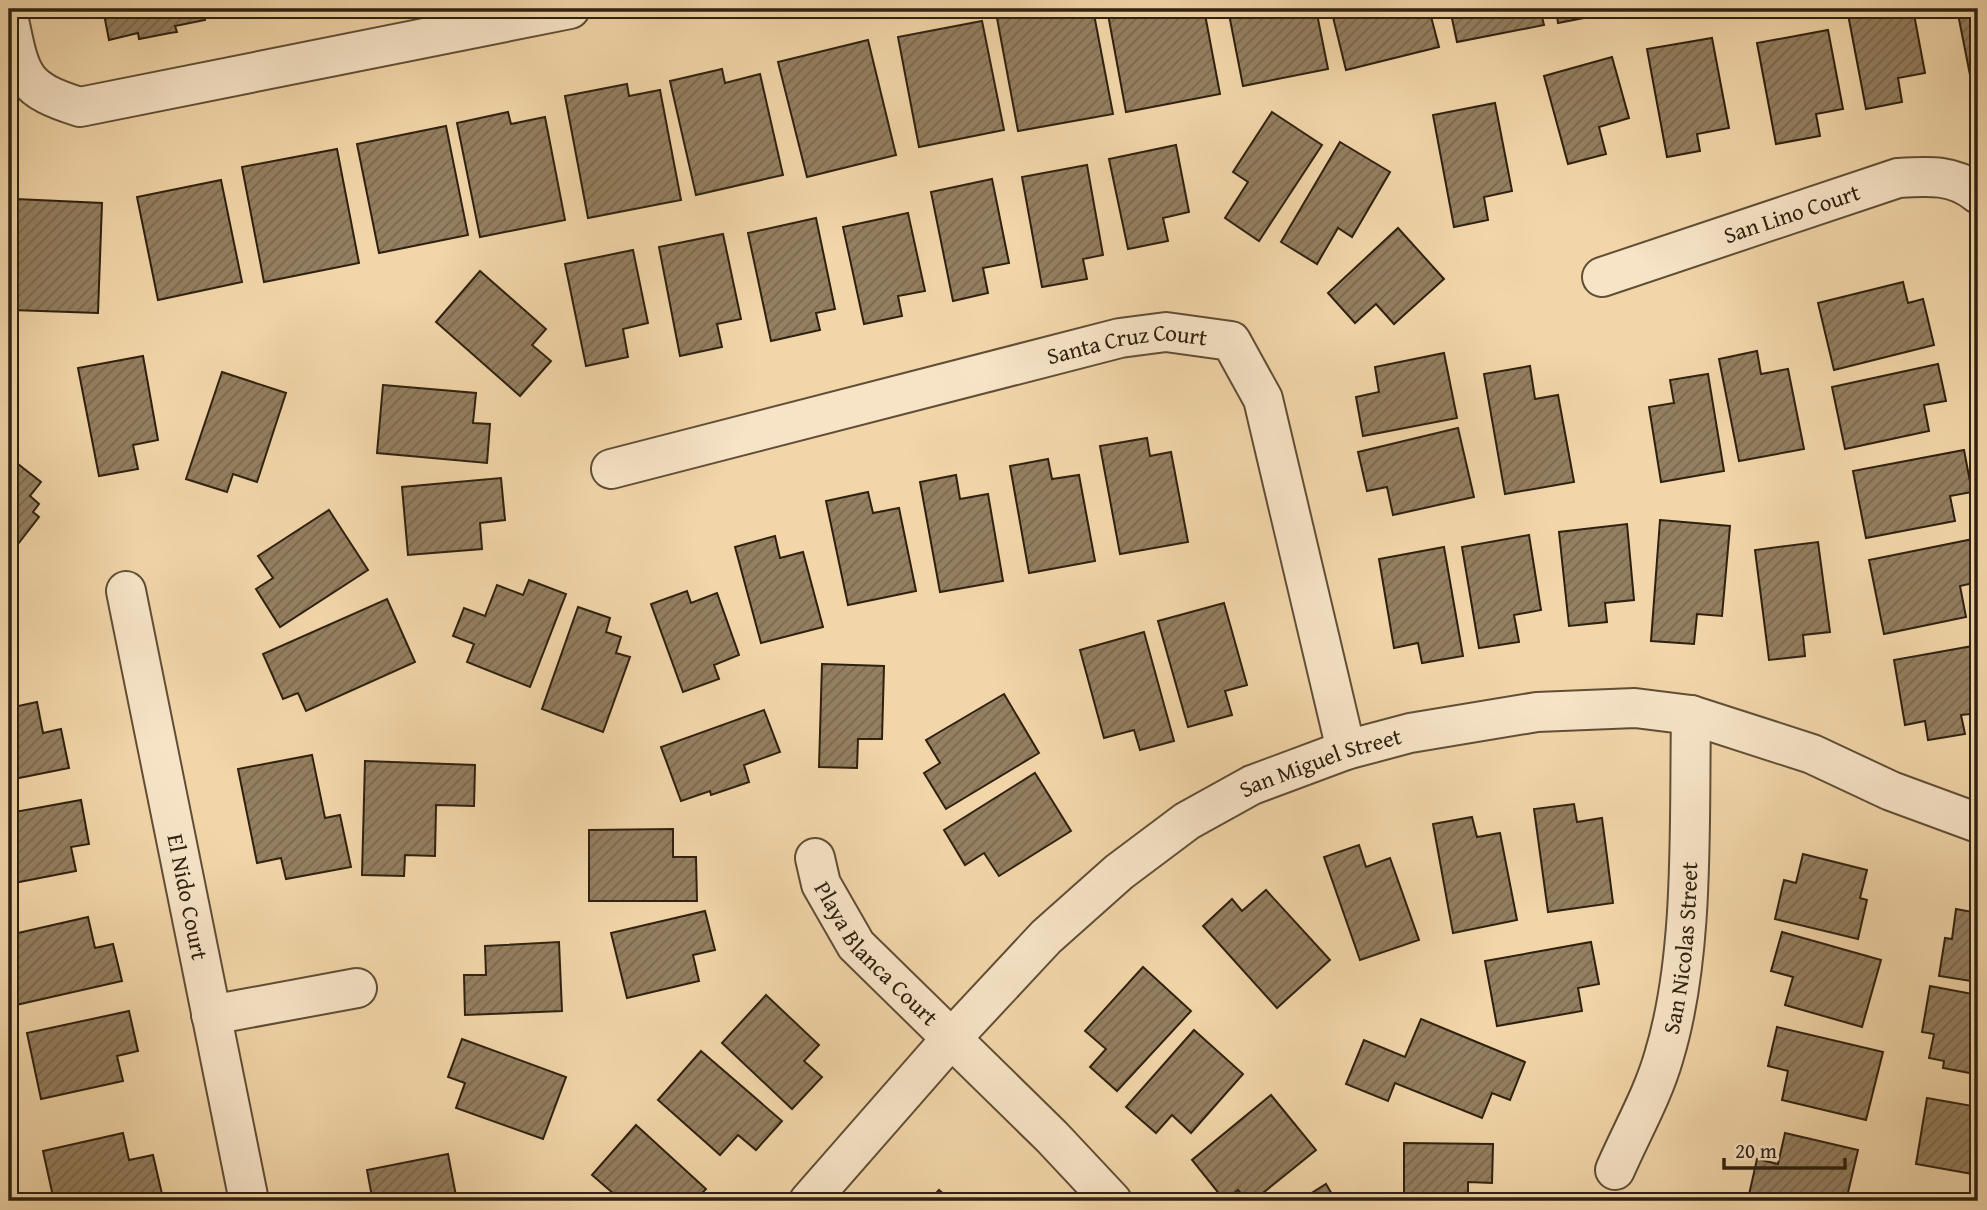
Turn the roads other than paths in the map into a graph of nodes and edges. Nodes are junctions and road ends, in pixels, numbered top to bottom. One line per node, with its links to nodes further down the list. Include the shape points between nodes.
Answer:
1 (570, 9): 2 (street)
2 (465, 19): 3 (street, via 80,107 44,96 20,68)
3 (9, 20)
4 (1978, 194): 5 (street, San Lino Court, via 1966,183 1937,176 1898,178)
5 (1602, 277)
6 (611, 469): 9 (street, Santa Cruz Court, via 1120,338 1166,332 1231,341 1263,399)
7 (126, 591): 13 (street, El Nido Court)
8 (1691, 715): 9 (street, San Miguel Street, via 1635,708 1537,712 1410,733); 10 (street, San Miguel Street, via 1812,754 1891,791); 15 (street, San Nicolas Street, via 1689,883 1677,990 1664,1057)
9 (1346, 750): 14 (street, San Miguel Street, via 1252,785 1186,821 1046,937)
10 (1978, 823)
11 (814, 858): 14 (street, Playa Blanca Court, via 821,884 856,945)
12 (357, 988): 13 (street)
13 (211, 1014): 16 (street, El Nido Court)
14 (950, 1040): 17 (street, San Miguel Street); 18 (street, Playa Blanca Court)
15 (1615, 1170)
16 (249, 1201)
17 (809, 1201)
18 (1112, 1201)

